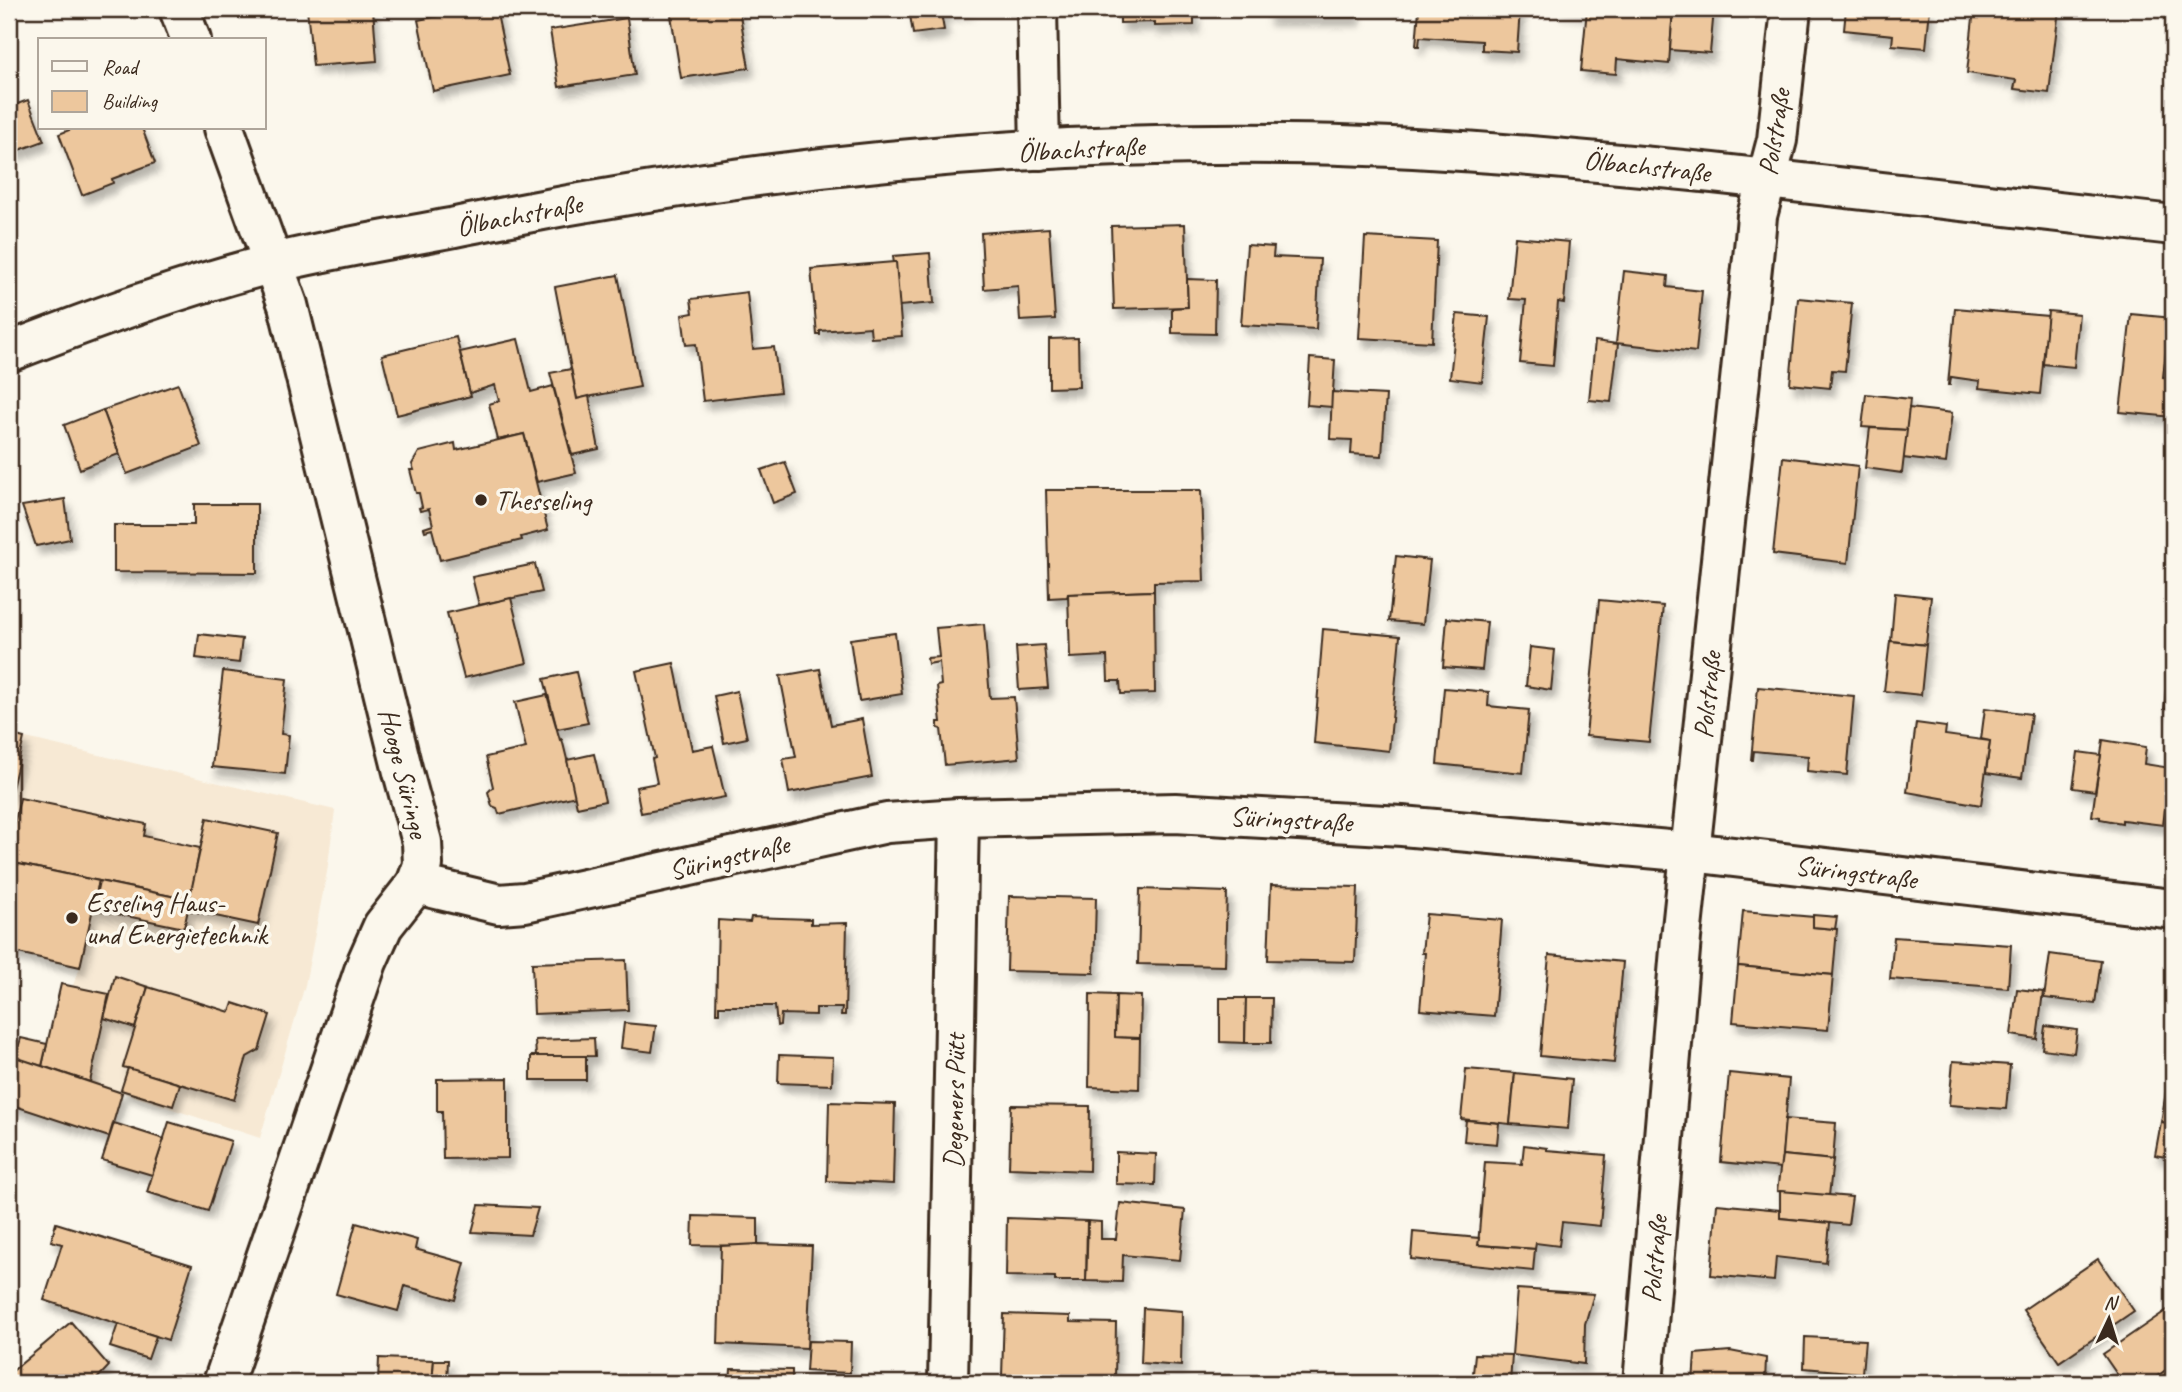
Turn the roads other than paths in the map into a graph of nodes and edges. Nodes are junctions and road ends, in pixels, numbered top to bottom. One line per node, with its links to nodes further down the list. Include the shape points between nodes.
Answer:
1 (179, 9): 4 (street)
2 (1037, 9): 6 (street)
3 (1791, 9): 7 (street, Polstraße, via 1777,140)
4 (190, 38)
5 (225, 130): 9 (street, Hooge Süringe)
6 (1040, 150): 7 (street, Ölbachstraße, via 1222,144 1405,148 1585,159); 9 (street, Ölbachstraße, via 848,165 702,183)
7 (1768, 178): 8 (street, Ölbachstraße); 12 (street, Polstraße, via 1757,216)
8 (2173, 225)
9 (272, 263): 10 (street, Ölbachstraße, via 164,295); 13 (street, Hooge Süringe, via 288,305 422,842 423,865)
10 (9, 352)
11 (959, 818): 12 (street, Süringstraße, via 1175,813 1402,826); 13 (street, Süringstraße, via 887,823 525,902 499,904); 16 (street, Degeners Pütt)
12 (1690, 852): 14 (street, Süringstraße); 17 (street, Polstraße)
13 (416, 884): 15 (street, Hooge Süringe, via 383,926 367,962)
14 (2173, 909)
15 (223, 1383)
16 (947, 1383)
17 (1643, 1383)

